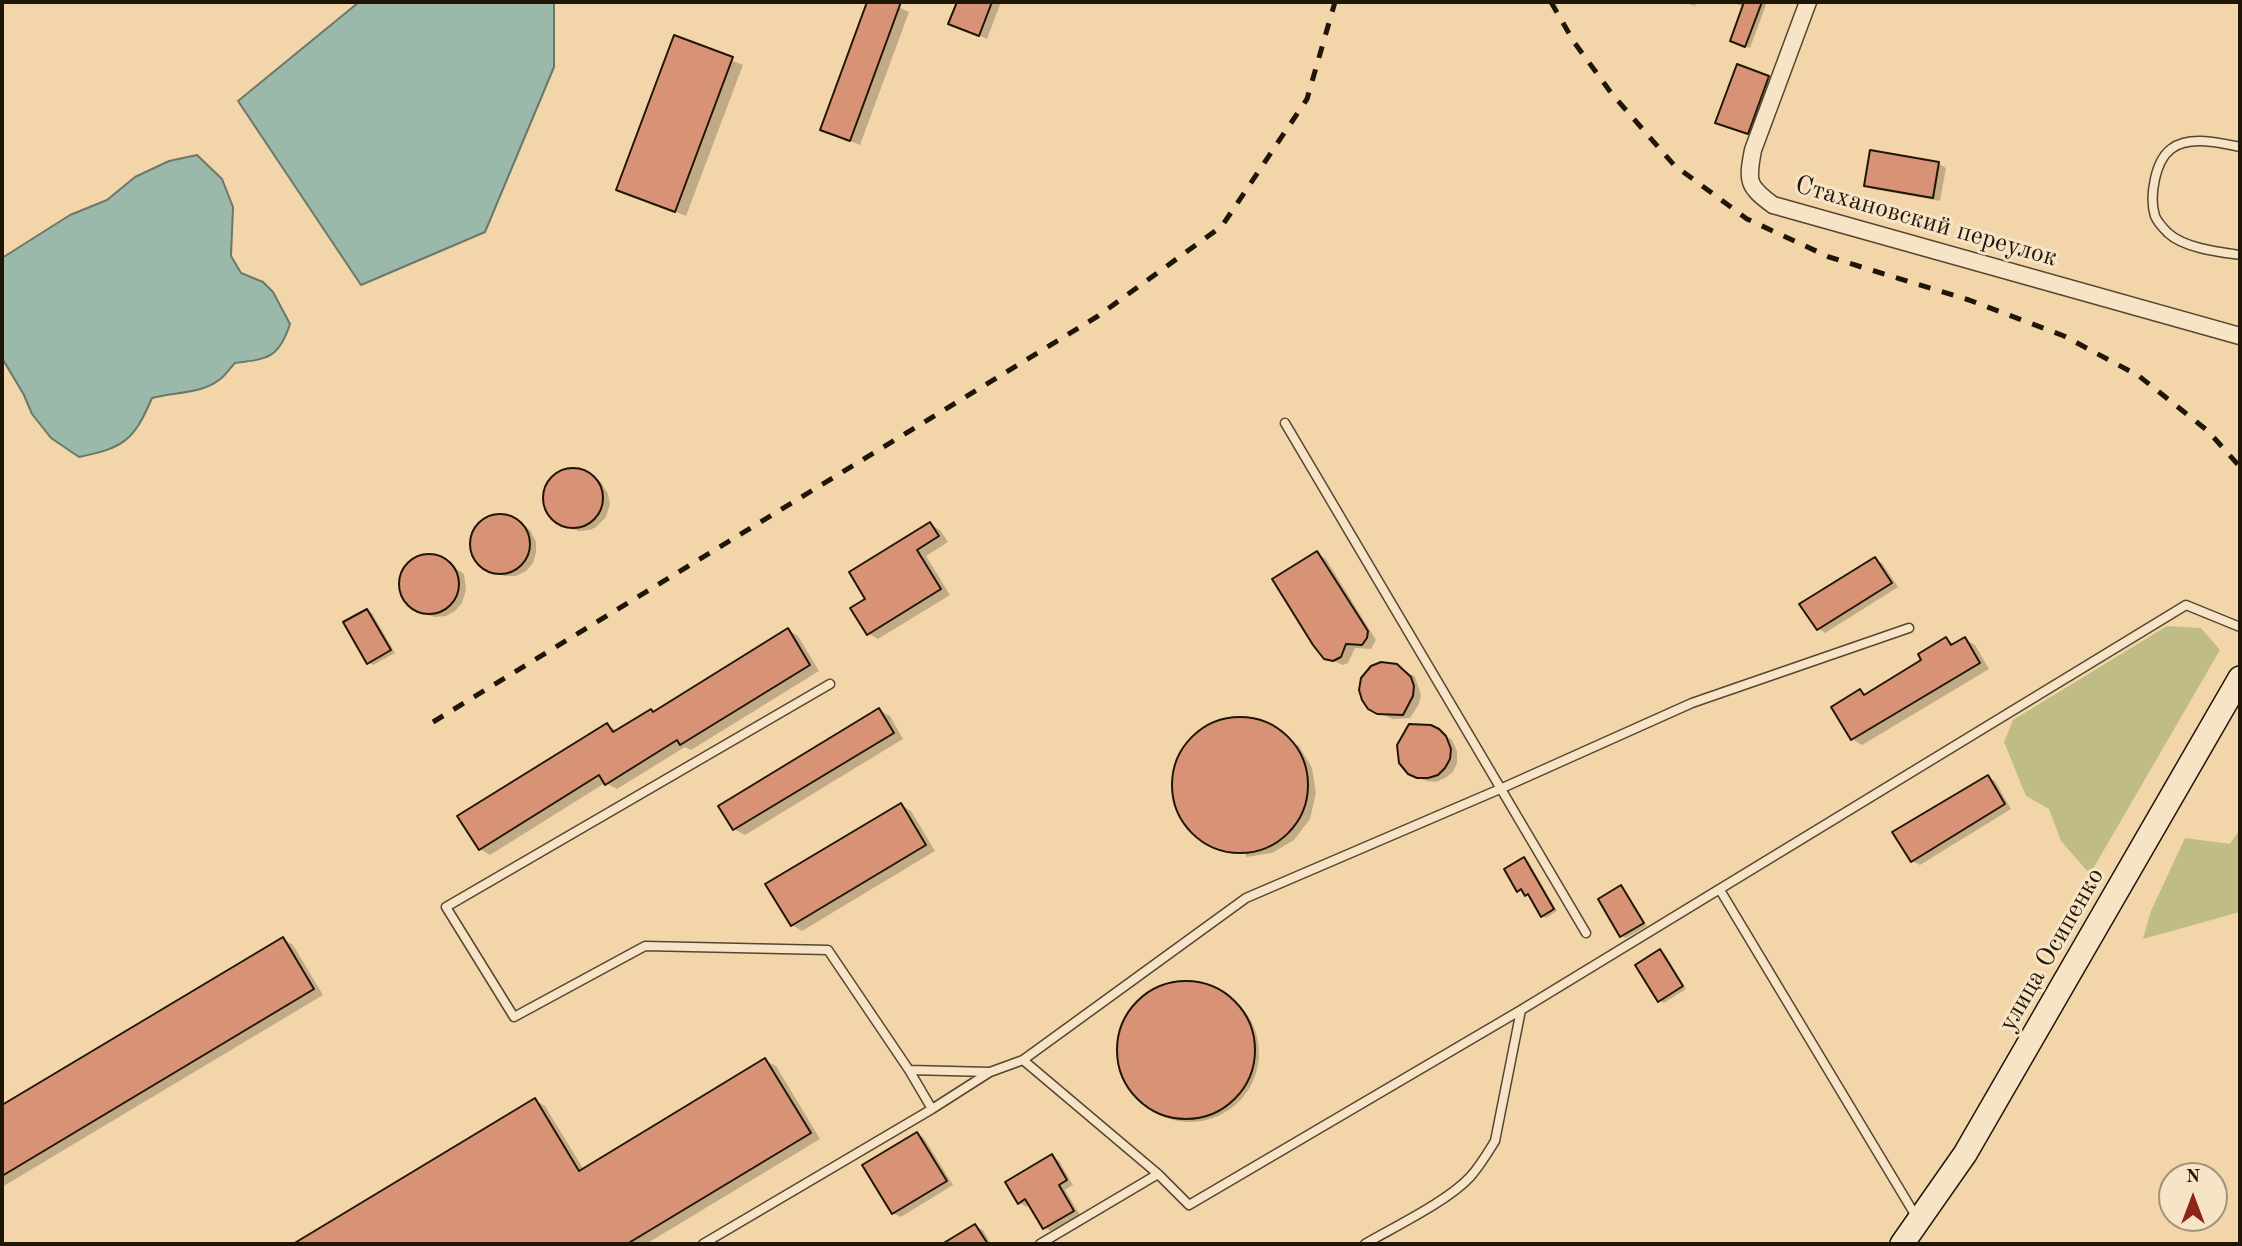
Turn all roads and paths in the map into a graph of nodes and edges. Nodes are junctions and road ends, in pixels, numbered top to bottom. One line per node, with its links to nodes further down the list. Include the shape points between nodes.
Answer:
1 (1808, 2): 4 (street, Стахановский переулок, via 1753,150 1748,172 1754,191 1773,205)
2 (2240, 147): 3 (lane, via 2189,142 2171,149 2161,163 2153,190 2155,216 2169,234 2201,248)
3 (2240, 255)
4 (2240, 336)
5 (1285, 423): 10 (lane)
6 (2240, 626): 11 (lane, via 2186,605)
7 (1909, 628): 10 (lane, via 1692,703)
8 (2240, 678): 19 (main road, улица Осипенко, via 1965,1154)
9 (830, 684): 15 (lane, via 446,907 514,1017 645,946 828,950)
10 (1500, 789): 12 (lane); 14 (lane, via 1246,898)
11 (1720, 890): 13 (lane); 19 (lane)
12 (1586, 933)
13 (1521, 1010): 18 (lane, via 1189,1205); 22 (lane, via 1495,1141 1483,1160 1454,1191)
14 (1023, 1060): 16 (lane); 18 (lane)
15 (909, 1070): 16 (lane); 17 (lane)
16 (990, 1072): 17 (lane)
17 (932, 1109): 20 (lane)
18 (1158, 1174): 21 (lane)
19 (1919, 1220): 23 (main road, улица Осипенко)
20 (704, 1244)
21 (1040, 1244)
22 (1365, 1244)
23 (1902, 1244)

